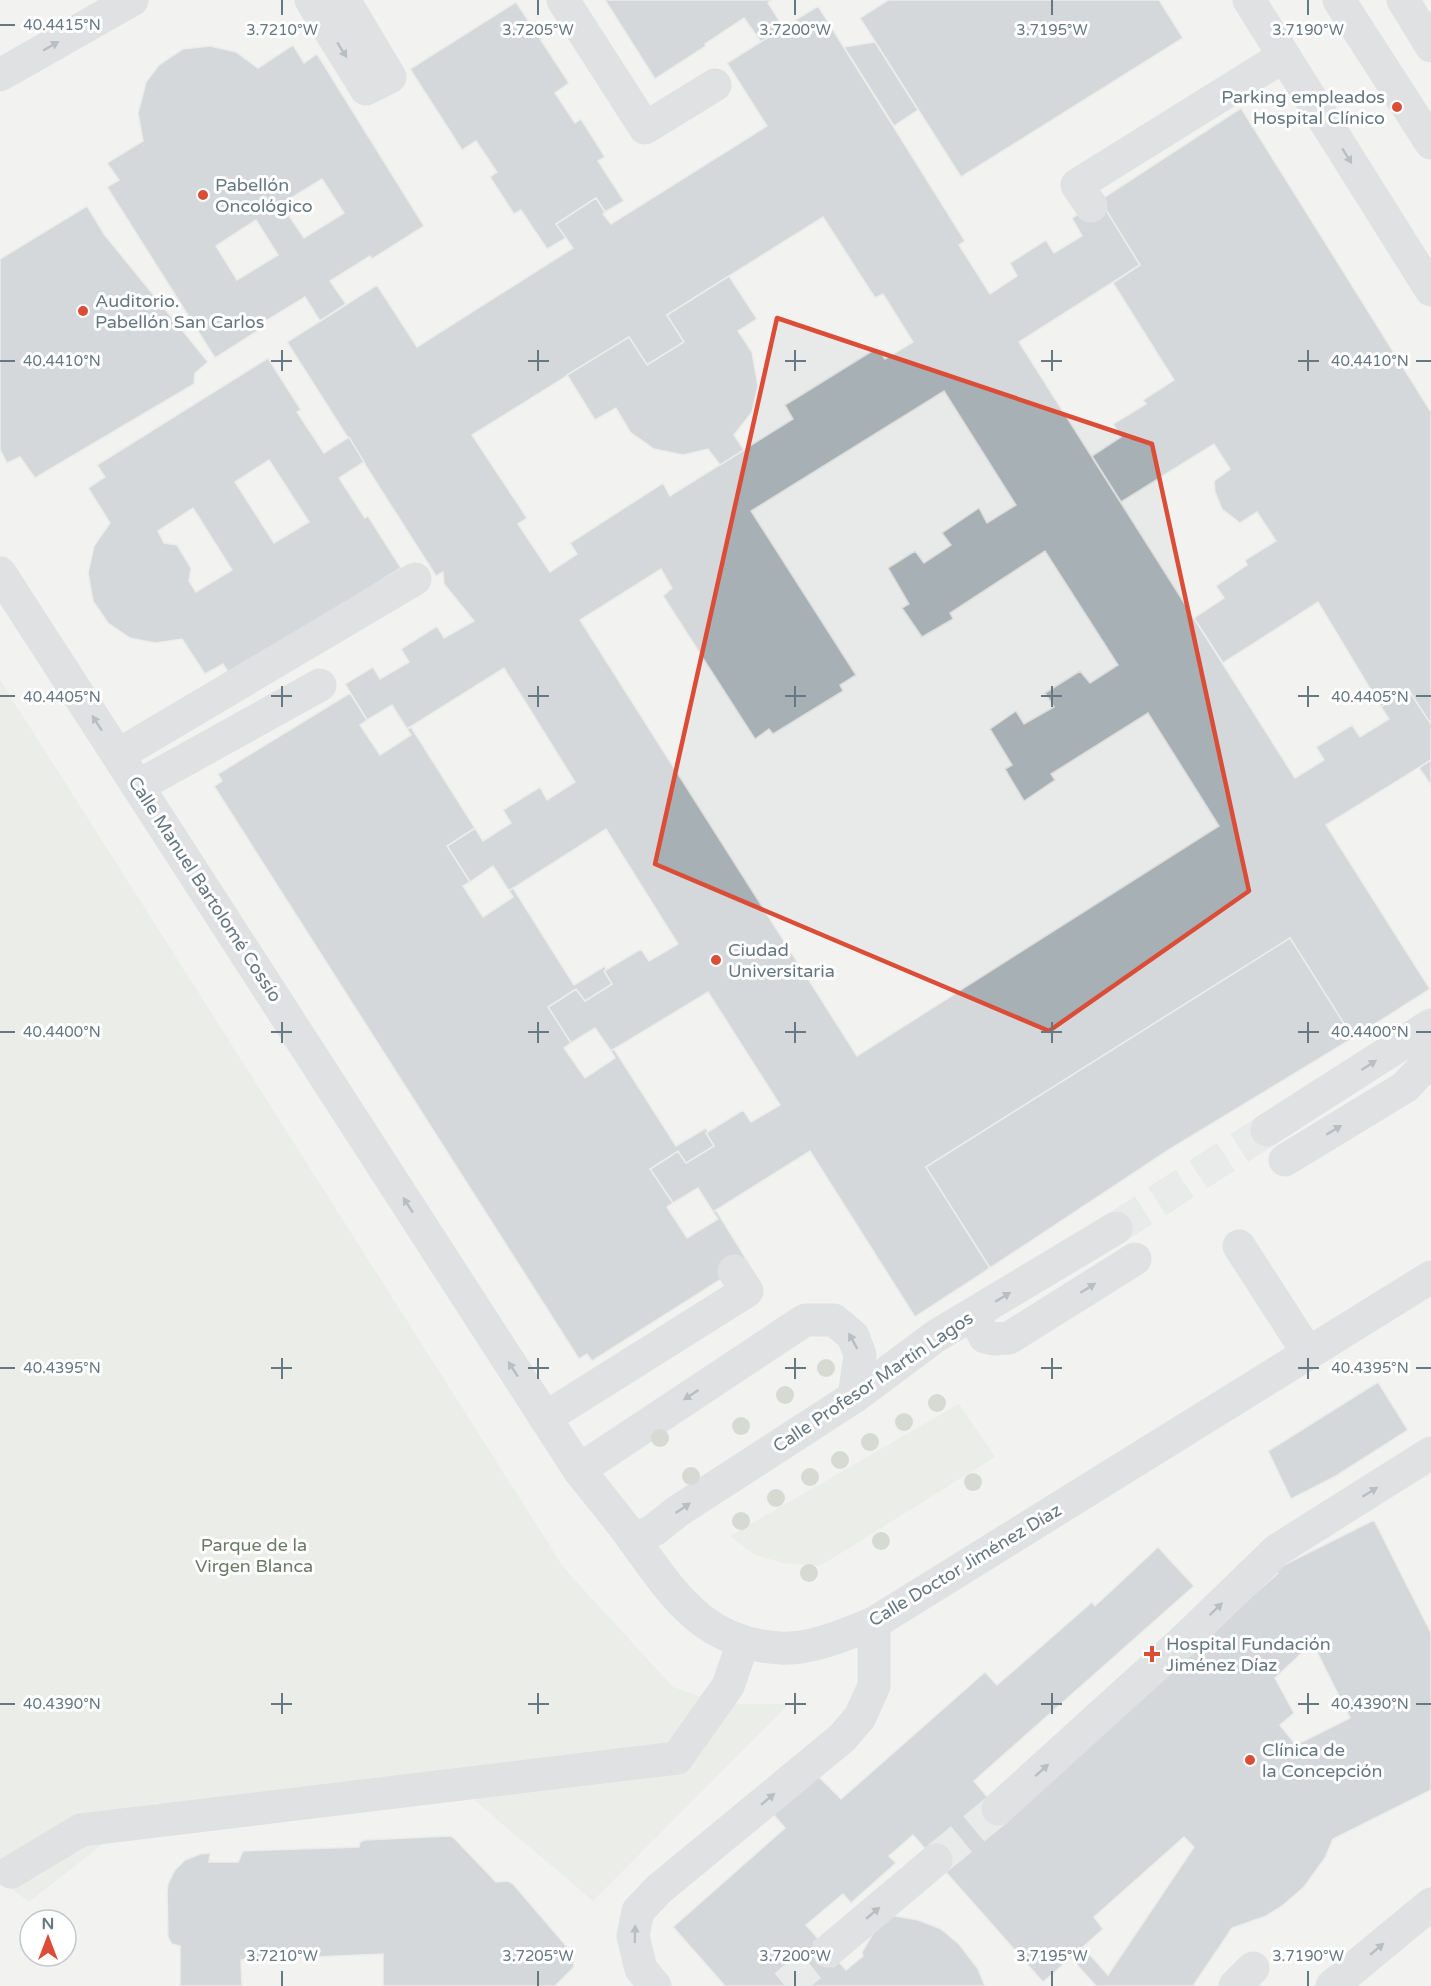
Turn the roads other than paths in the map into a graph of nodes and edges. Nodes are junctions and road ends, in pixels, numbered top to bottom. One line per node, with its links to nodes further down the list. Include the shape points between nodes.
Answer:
1 (132, 0): 12 (street, one-way to 1)
2 (311, 0): 3 (street, one-way to 3, via 366,89 390,77)
3 (344, 0)
4 (563, 0): 13 (street, via 645,128)
5 (1249, 0): 11 (street)
6 (1339, 0): 14 (street)
7 (1403, 0): 10 (street)
8 (1416, 0): 9 (street)
9 (1431, 38)
10 (1431, 45)
11 (1284, 56): 15 (street, via 1077,185); 16 (street, one-way to 16)
12 (0, 75)
13 (715, 85)
14 (1431, 144)
15 (1091, 206)
16 (1431, 290)
17 (0, 573): 20 (street, Calle Manuel Bartolomé Cossío, one-way to 17)
18 (415, 579): 20 (street)
19 (320, 685): 21 (street)
20 (118, 755): 21 (street, Calle Manuel Bartolomé Cossío)
21 (138, 786): 34 (street, Calle Manuel Bartolomé Cossío, one-way to 21)
22 (1431, 1025): 24 (street, one-way to 22)
23 (1431, 1034): 25 (street, one-way to 23, via 1405,1087 1425,1066)
24 (1267, 1130)
25 (1285, 1161)
26 (1116, 1228): 31 (street, Calle Profesor Martín Lagos, one-way to 26)
27 (1239, 1246): 32 (street)
28 (1135, 1258): 31 (street, one-way to 28, via 985,1337 1009,1338)
29 (735, 1271): 34 (street, via 747,1291)
30 (1431, 1277): 32 (street, Calle Doctor Jiménez Díaz)
31 (973, 1316): 33 (street, Calle Profesor Martín Lagos, via 936,1336)
32 (1308, 1353): 38 (street, Calle Doctor Jiménez Díaz)
33 (854, 1397): 36 (street, one-way to 36, via 860,1355 853,1336 834,1320 805,1320); 37 (street, Calle Profesor Martín Lagos, one-way to 33)
34 (545, 1418): 36 (street, Calle Doctor Jiménez Díaz)
35 (1431, 1453): 40 (street, one-way to 35, via 1185,1640 1277,1550)
36 (579, 1470): 37 (street, Calle Doctor Jiménez Díaz)
37 (634, 1540): 39 (street, Calle Doctor Jiménez Díaz, via 678,1600 705,1624)
38 (874, 1623): 39 (street, Calle Doctor Jiménez Díaz, via 830,1641 783,1649); 45 (street, one-way to 38, via 641,1969 633,1936 638,1911 658,1889 842,1738 860,1717 874,1686)
39 (743, 1643): 42 (street, via 728,1686 676,1758 81,1830)
40 (998, 1809)
41 (936, 1860): 44 (street, one-way to 41)
42 (10, 1872)
43 (1431, 1904): 46 (street, one-way to 43)
44 (828, 1951)
45 (655, 1986)
46 (1332, 1986)

